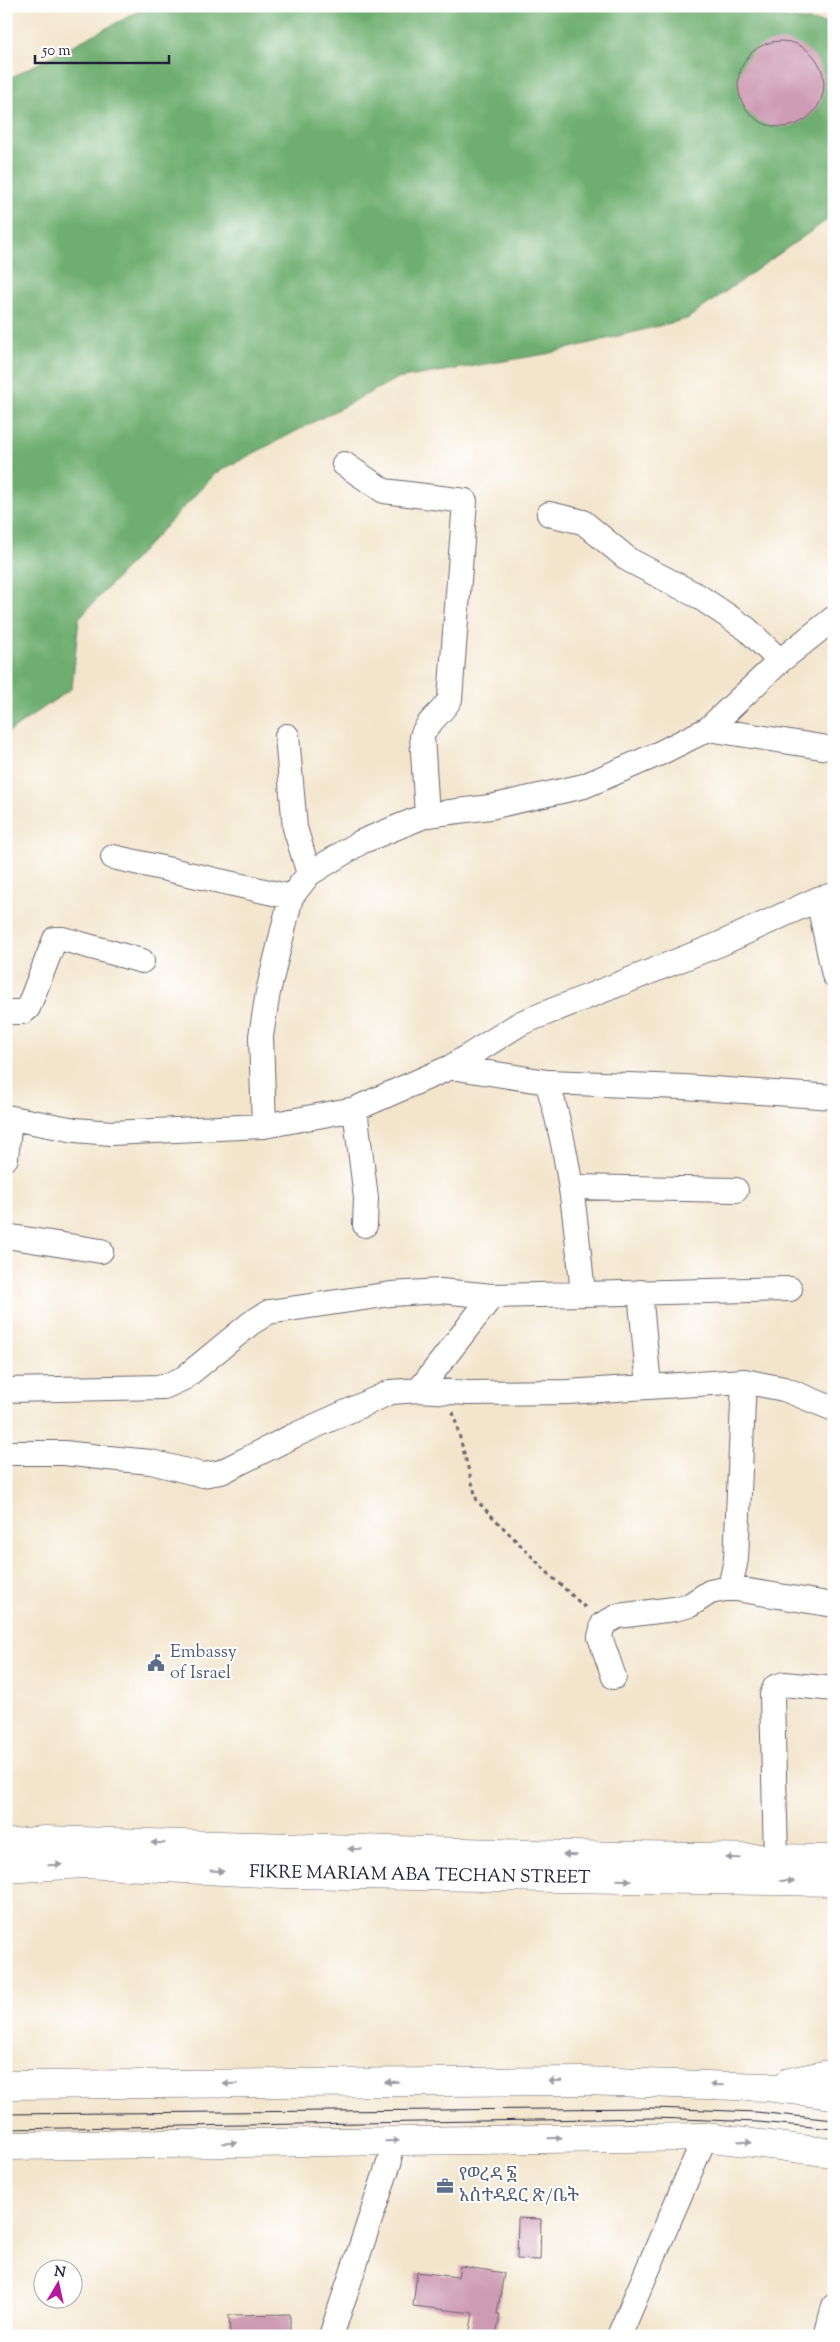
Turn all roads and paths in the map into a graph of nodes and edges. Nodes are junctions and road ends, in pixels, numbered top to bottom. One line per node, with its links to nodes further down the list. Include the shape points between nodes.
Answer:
1 (344, 464): 8 (street, via 384,491 465,501 450,699 444,710 425,727 422,736)
2 (550, 514): 4 (street, via 583,522 629,560 698,596 747,629)
3 (834, 618): 4 (street)
4 (780, 661): 5 (street)
5 (708, 729): 7 (street); 8 (street, via 584,786 490,807)
6 (287, 736): 10 (street, via 295,828)
7 (834, 748)
8 (427, 814): 10 (street, via 361,842)
9 (114, 857): 11 (street)
10 (309, 874): 11 (street)
11 (291, 897): 21 (street, via 261,1036)
12 (826, 897): 14 (street); 16 (street, via 720,944 521,1023)
13 (142, 961): 15 (street, via 55,939 28,1008 23,1012)
14 (834, 975)
15 (6, 1012)
16 (451, 1067): 17 (street); 19 (street)
17 (547, 1082): 18 (street); 23 (street, via 556,1108)
18 (834, 1097)
19 (356, 1109): 21 (street); 25 (street, via 366,1198)
20 (8, 1117): 21 (street, via 75,1130 110,1132); 22 (street)
21 (264, 1126)
22 (6, 1158)
23 (572, 1187): 24 (street); 30 (street)
24 (736, 1190)
25 (365, 1225)
26 (6, 1236): 27 (street)
27 (101, 1251)
28 (790, 1289): 29 (street)
29 (640, 1292): 30 (street); 33 (street)
30 (583, 1294): 31 (street)
31 (492, 1296): 34 (street, via 441,1291 391,1294 287,1308 269,1312 251,1323 184,1378 164,1387); 35 (street)
32 (744, 1381): 33 (street); 37 (street, via 784,1389); 39 (street, via 736,1559)
33 (649, 1386): 36 (street, via 567,1392)
34 (6, 1390)
35 (419, 1390): 36 (street); 38 (street, via 391,1392 212,1474 203,1475 150,1462 64,1453)
36 (448, 1392): 41 (path, via 476,1501)
37 (834, 1409)
38 (6, 1453)
39 (730, 1588): 40 (street); 41 (street, via 710,1592 690,1605 618,1616)
40 (834, 1605)
41 (603, 1624): 42 (street, via 600,1637)
42 (614, 1677)
43 (834, 1689): 45 (street, via 784,1684 775,1687 772,1695)
44 (6, 1844): 47 (main road, FIKRE MARIAM ABA TECHAN STREET, one-way to 44, via 45,1840)
45 (776, 1858): 46 (main road, FIKRE MARIAM ABA TECHAN STREET); 47 (main road, FIKRE MARIAM ABA TECHAN STREET, one-way to 47)
46 (834, 1859)
47 (385, 1863): 48 (main road, FIKRE MARIAM ABA TECHAN STREET, one-way to 47, via 83,1864 283,1874); 49 (main road, FIKRE MARIAM ABA TECHAN STREET, one-way to 49)
48 (6, 1869)
49 (834, 1882)
50 (834, 2073): 52 (main road)
51 (6, 2085): 52 (main road, one-way to 51, via 583,2081)
52 (766, 2086): 53 (main road)
53 (834, 2095)
54 (692, 2137): 55 (main road, one-way to 54); 56 (main road, one-way to 56); 57 (main road, via 628,2155); 61 (street)
55 (6, 2146)
56 (834, 2153)
57 (390, 2160): 58 (main road); 60 (street)
58 (6, 2164)
59 (834, 2306): 62 (street)
60 (331, 2336)
61 (619, 2336)
62 (826, 2336)

